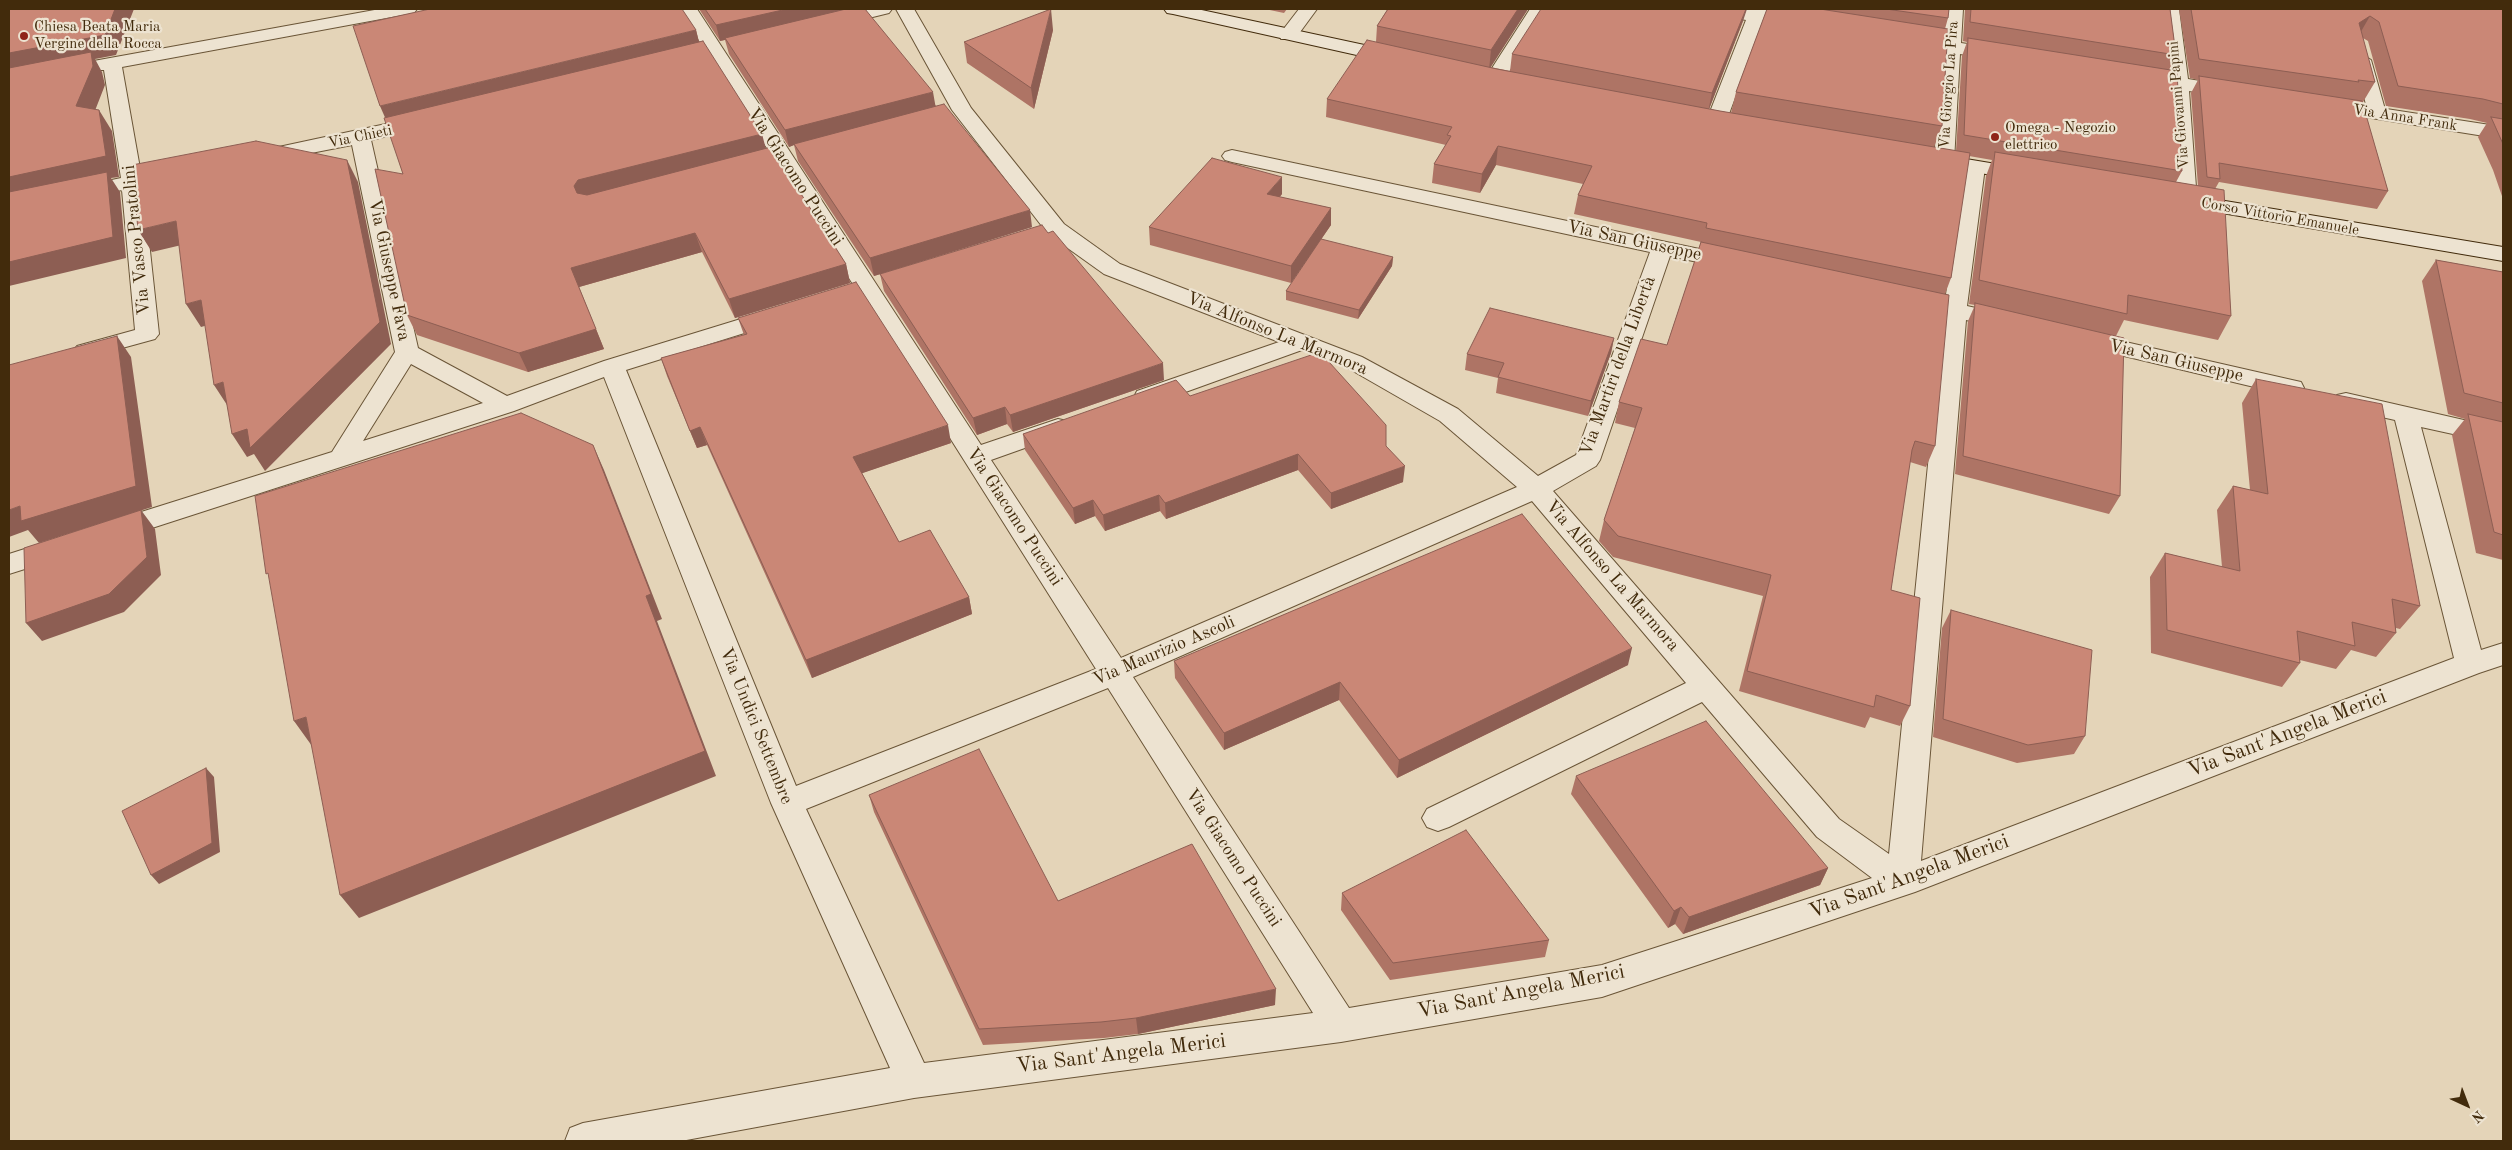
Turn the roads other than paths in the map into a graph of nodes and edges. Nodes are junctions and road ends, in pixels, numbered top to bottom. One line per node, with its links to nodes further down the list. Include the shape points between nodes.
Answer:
1 (408, 9): 19 (street)
2 (688, 9): 59 (street, Via Giacomo Puccini)
3 (883, 9): 12 (street)
4 (905, 9): 50 (street, Via Alfonso La Marmora, via 952,113 1046,232 1112,269)
5 (1173, 9): 14 (street)
6 (1308, 9): 14 (street)
7 (1539, 9): 23 (street)
8 (1714, 9): 11 (street)
9 (1954, 9): 17 (street, Via Giorgio La Pira)
10 (2170, 9): 24 (street, Via Giovanni Papini)
11 (1758, 12): 13 (street); 29 (street)
12 (818, 25)
13 (1815, 25)
14 (1288, 35): 20 (street)
15 (1893, 38): 17 (street)
16 (2358, 42): 27 (lane)
17 (1951, 47): 18 (street); 35 (street, Via Giorgio La Pira)
18 (2018, 58)
19 (112, 63): 21 (street); 39 (street, Via Vasco Pratolini)
20 (1420, 63)
21 (74, 70)
22 (2122, 75): 24 (street)
23 (1495, 79)
24 (2179, 84): 25 (street); 40 (street, Via Giovanni Papini)
25 (2245, 94)
26 (2311, 104): 27 (street, Via Anna Frank)
27 (2377, 113): 30 (street, Via Anna Frank)
28 (446, 117): 31 (street, Via Chieti)
29 (1716, 122)
30 (2503, 133)
31 (360, 138): 34 (street, Via Chieti); 51 (street, Via Giuseppe Fava)
32 (1232, 156): 42 (street, Via San Giuseppe)
33 (1915, 156): 35 (street)
34 (243, 160)
35 (1944, 161): 36 (street)
36 (1975, 167): 38 (street); 47 (street)
37 (185, 171): 39 (street)
38 (2042, 178)
39 (132, 182): 41 (street); 52 (street, Via Vasco Pratolini, via 147,334)
40 (2176, 199): 43 (street, Corso Vittorio Emanuele)
41 (9, 208)
42 (1662, 248): 44 (street, Via San Giuseppe); 61 (street, Via Martiri della Libertà, via 1587,460)
43 (2503, 254)
44 (1750, 266)
45 (1897, 297): 47 (street)
46 (801, 308): 53 (street)
47 (1956, 310): 48 (street); 69 (street)
48 (2032, 327)
49 (2061, 334): 56 (street, Via San Giuseppe)
50 (1302, 342): 54 (street); 61 (street, Via Alfonso La Marmora, via 1354,362 1449,415)
51 (407, 352): 55 (street, Via Giuseppe Fava); 60 (street)
52 (64, 357)
53 (612, 366): 55 (street); 67 (street, Via Undici Settembre)
54 (1125, 404)
55 (505, 405): 60 (street)
56 (2406, 415): 58 (street, Via San Giuseppe); 64 (street)
57 (1078, 420): 59 (street)
58 (2503, 437)
59 (975, 456): 65 (street, Via Giacomo Puccini)
60 (342, 457): 62 (street)
61 (1536, 489): 65 (street, Via Maurizio Ascoli); 66 (street, Via Alfonso La Marmora)
62 (9, 564)
63 (2503, 654): 64 (street, Via Sant'Angela Merici)
64 (2470, 664): 69 (street, Via Sant'Angela Merici)
65 (1115, 673): 67 (street, Via Maurizio Ascoli); 70 (street, Via Giacomo Puccini)
66 (1706, 686): 68 (street); 69 (street, Via Alfonso La Marmora, via 1828,828)
67 (787, 803): 71 (street, Via Undici Settembre)
68 (1438, 818)
69 (1903, 882): 70 (street, Via Sant'Angela Merici, via 1602,981)
70 (1341, 1026): 71 (street, Via Sant'Angela Merici)
71 (914, 1081): 72 (street, Via Sant'Angela Merici)
72 (583, 1141)

